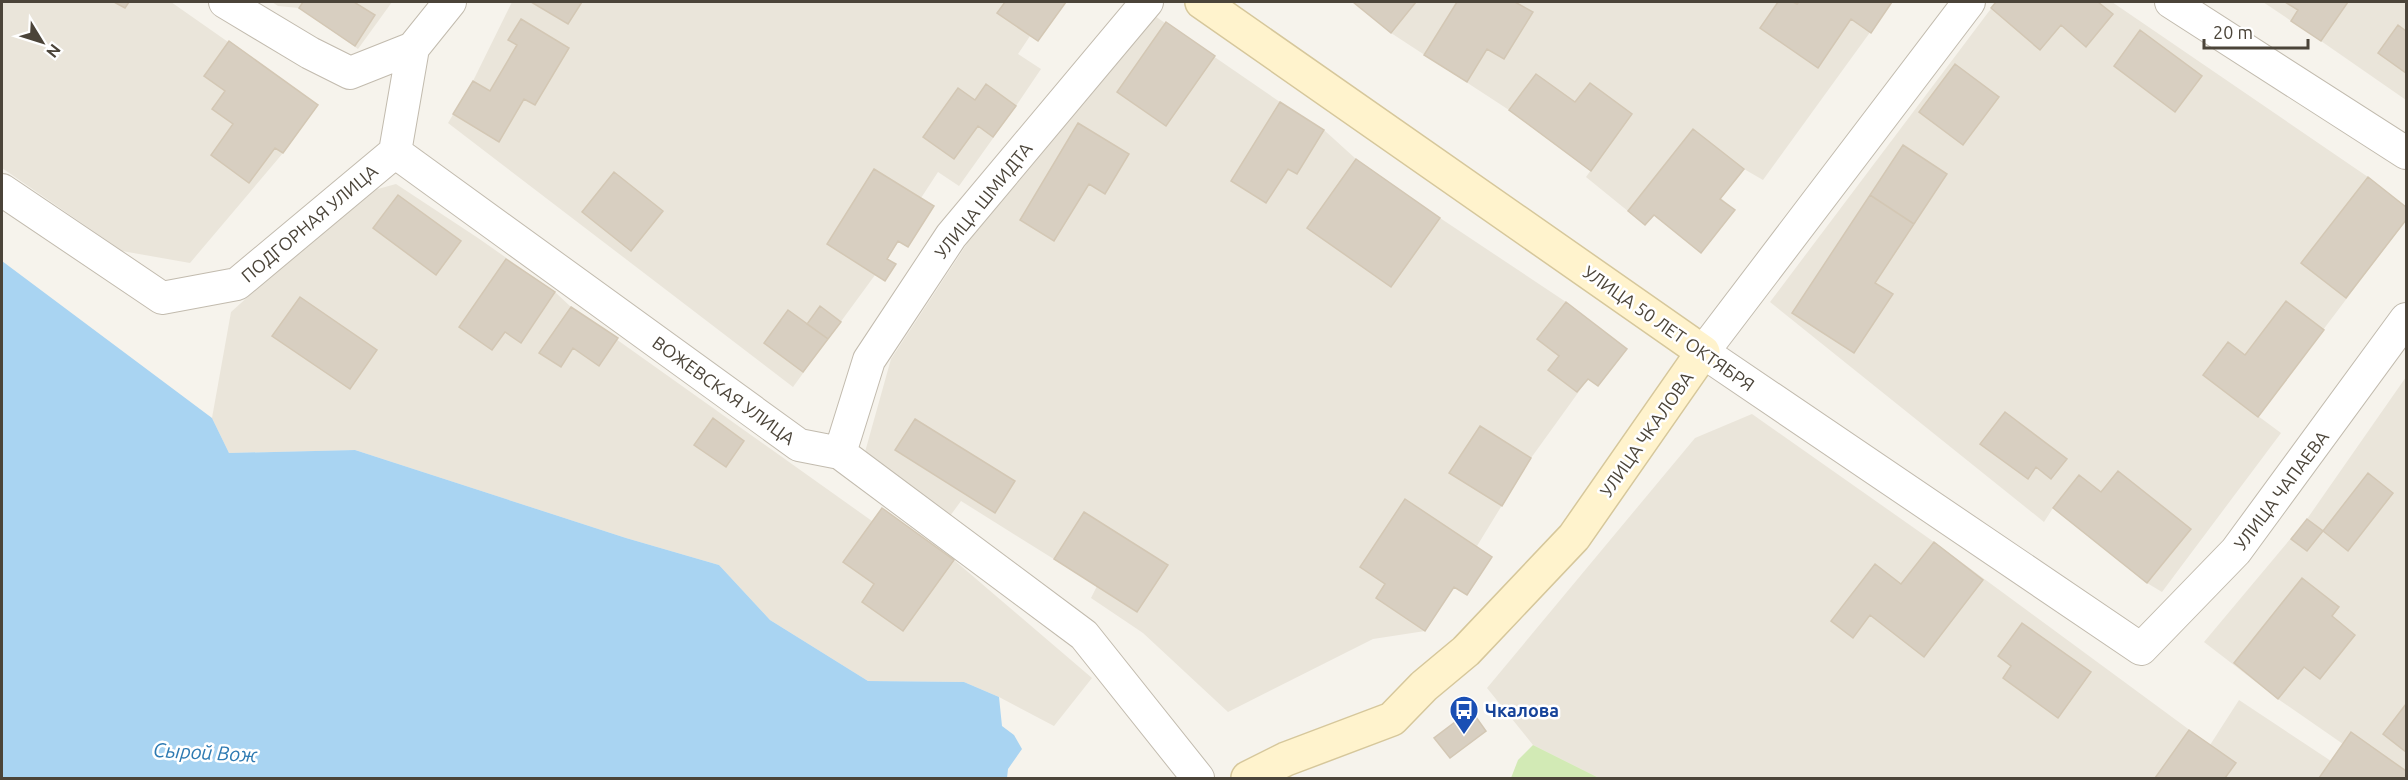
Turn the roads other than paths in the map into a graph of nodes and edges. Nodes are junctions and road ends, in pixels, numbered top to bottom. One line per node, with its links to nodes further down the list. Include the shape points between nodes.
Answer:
1 (225, 2): 7 (street, via 350,73)
2 (450, 2): 7 (street)
3 (1147, 2): 13 (street, УЛИЦА ШМИДТА, via 951,236 869,360)
4 (1202, 2): 12 (main road, УЛИЦА 50 ЛЕТ ОКТЯБРЯ)
5 (1969, 2): 12 (street, УЛИЦА ЧКАЛОВА)
6 (2171, 2): 9 (street)
7 (413, 48): 8 (street)
8 (395, 152): 10 (street, ПОДГОРНАЯ УЛИЦА, via 237,284 162,298); 13 (street, ВОЖЕВСКАЯ УЛИЦА, via 799,444)
9 (2406, 153)
10 (2, 190)
11 (2406, 320): 14 (street, УЛИЦА ЧАПАЕВА, via 2236,551)
12 (1703, 352): 14 (street, УЛИЦА 50 ЛЕТ ОКТЯБРЯ); 16 (main road, УЛИЦА ЧКАЛОВА, via 1574,537 1466,651 1392,719 1286,759)
13 (840, 453): 15 (street, ВОЖЕВСКАЯ УЛИЦА, via 1084,635)
14 (2141, 648)
15 (1198, 778)
16 (1248, 778)

